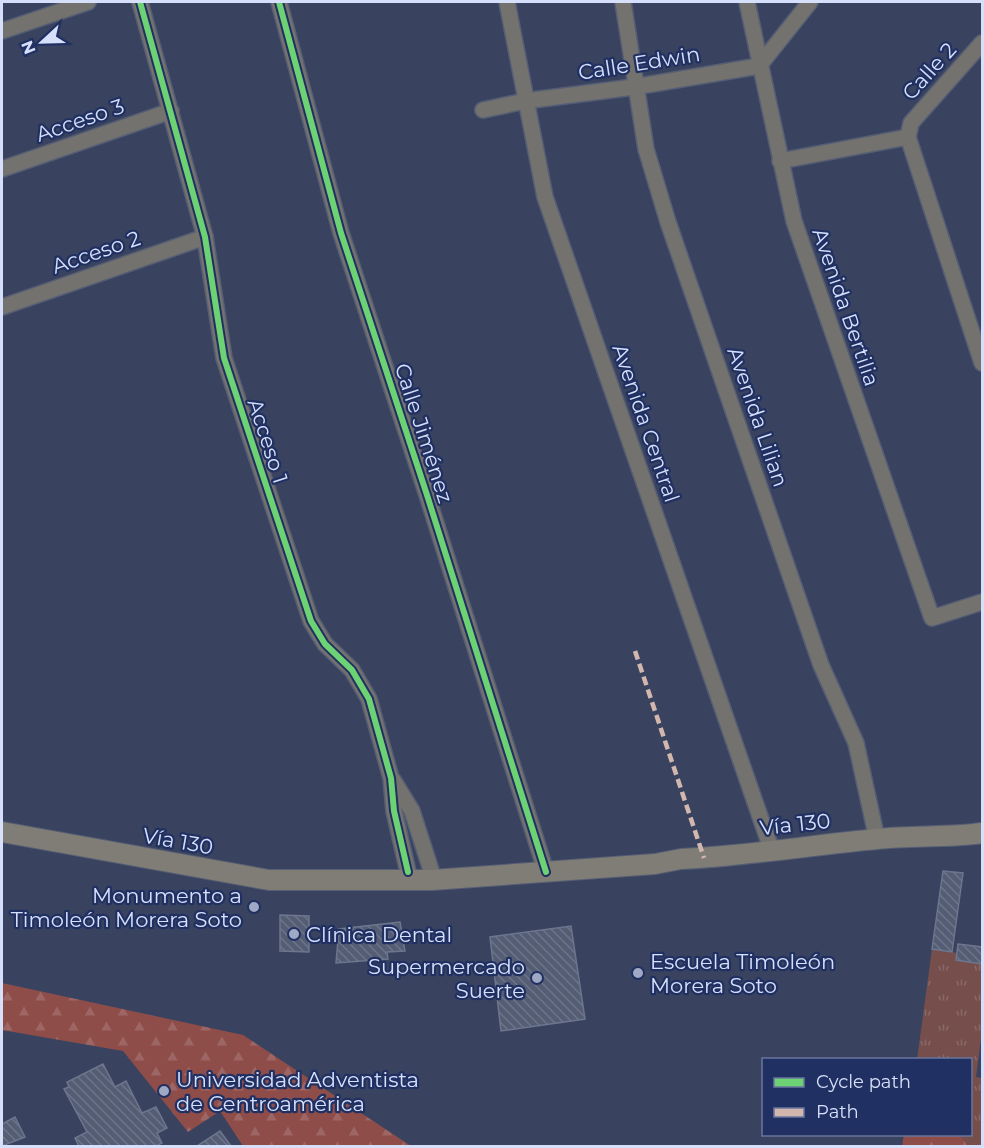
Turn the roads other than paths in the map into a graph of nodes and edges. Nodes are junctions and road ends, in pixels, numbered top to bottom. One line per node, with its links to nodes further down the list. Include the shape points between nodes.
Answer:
1 (88, 2): 8 (street)
2 (140, 2): 14 (street, Acceso 1)
3 (279, 2): 29 (street, Calle Jiménez, via 341,232)
4 (507, 2): 12 (street, Avenida Central)
5 (623, 2): 11 (street, Avenida Lilian)
6 (747, 2): 10 (street, Avenida Bertilia)
7 (810, 2): 10 (street)
8 (2, 31)
9 (982, 43): 15 (street, Calle 2, via 911,123)
10 (759, 66): 11 (street, Calle Edwin); 16 (street, Avenida Bertilia)
11 (634, 87): 12 (street, Calle Edwin); 27 (street, Avenida Lilian, via 646,149 668,222 821,665 856,742)
12 (525, 101): 13 (street, Calle Edwin); 28 (street, Avenida Central, via 545,197)
13 (483, 110)
14 (171, 111): 17 (street, Acceso 3); 18 (street, Acceso 1)
15 (908, 136): 16 (street); 20 (street)
16 (780, 161): 21 (street, Avenida Bertilia, via 794,221 932,618)
17 (2, 169)
18 (205, 237): 19 (street, Acceso 2); 22 (street, Acceso 1, via 224,358 311,621 325,644 362,684)
19 (2, 307)
20 (982, 363)
21 (982, 603)
22 (391, 778): 30 (street, Acceso 1, via 412,811); 31 (street, Acceso 1)
23 (982, 819): 26 (main road, Vía 130)
24 (2, 832): 32 (main road, Vía 130, via 268,880)
25 (982, 833): 26 (main road, Vía 130, via 945,838)
26 (914, 836): 27 (main road, Vía 130)
27 (878, 839): 28 (main road, Vía 130)
28 (772, 851): 29 (main road, Vía 130, via 681,859 652,852)
29 (545, 867): 30 (main road, Vía 130); 32 (main road, Vía 130, via 432,880)
30 (430, 870): 31 (main road, Vía 130)
31 (408, 872): 32 (main road, Vía 130)
32 (347, 879)

